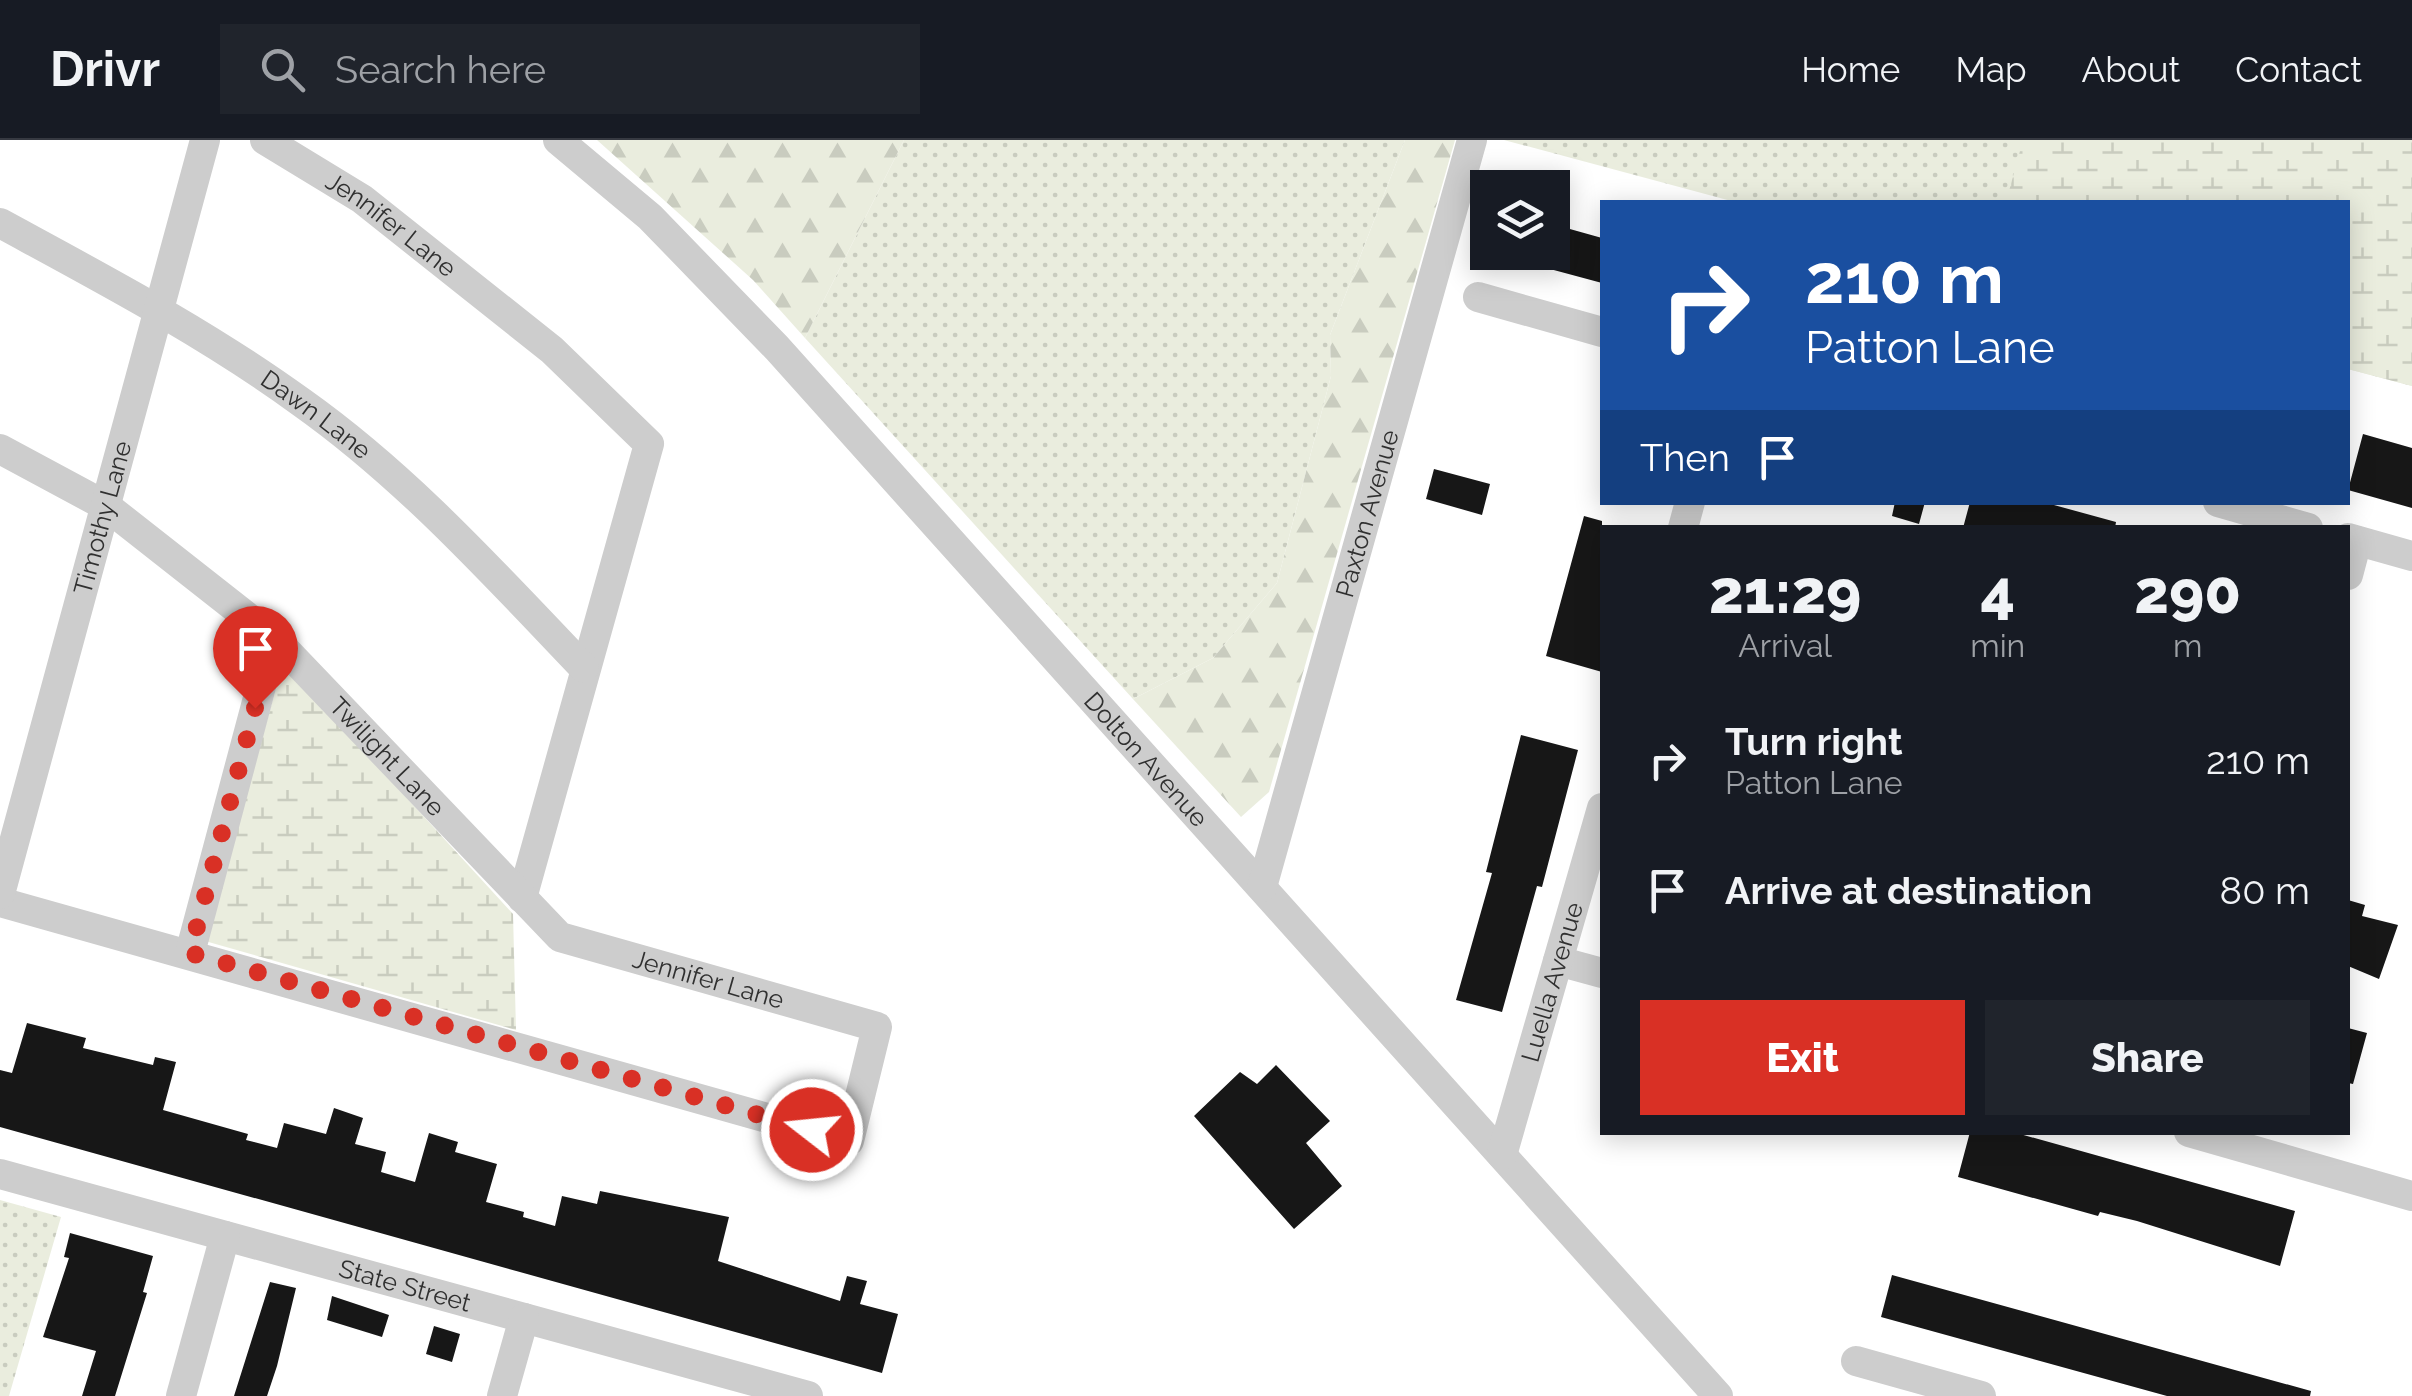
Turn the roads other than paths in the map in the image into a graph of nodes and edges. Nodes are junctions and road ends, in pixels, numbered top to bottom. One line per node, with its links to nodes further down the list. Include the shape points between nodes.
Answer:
1 (205, 140): 7 (street, Timothy Lane)
2 (264, 140): 16 (street, Jennifer Lane, via 362,199 552,350 649,444)
3 (558, 140): 18 (street, Dolton Avenue, via 650,217 778,348)
4 (1472, 140): 18 (street, Paxton Avenue)
5 (0, 223): 7 (street, Dawn Lane)
6 (1478, 297): 8 (street)
7 (160, 310): 11 (street, Timothy Lane); 16 (street, Dawn Lane, via 303,402 423,504)
8 (1600, 331)
9 (0, 449): 11 (street, Twilight Lane)
10 (2228, 505): 12 (street)
11 (106, 506): 15 (street, Twilight Lane); 19 (street, Timothy Lane)
12 (2298, 525)
13 (2352, 540): 14 (street)
14 (2412, 556)
15 (274, 638): 20 (street, Twilight Lane); 22 (street)
16 (584, 668): 20 (street, Jennifer Lane)
17 (1600, 815): 23 (street, Luella Avenue)
18 (1262, 887): 26 (street, Dolton Avenue)
19 (0, 894)
20 (522, 898): 22 (street, Jennifer Lane, via 560,936 877,1027 849,1141)
21 (0, 902): 22 (street, Jennifer Lane)
22 (190, 953)
23 (1558, 961): 24 (street); 26 (street, Luella Avenue)
24 (1600, 972)
25 (2199, 1135): 28 (street)
26 (1502, 1155): 35 (street, Dolton Avenue)
27 (0, 1174): 29 (street, State Street)
28 (2412, 1196)
29 (226, 1236): 30 (street, State Street); 32 (street)
30 (524, 1318): 33 (street); 34 (street, State Street)
31 (1856, 1361): 36 (street)
32 (181, 1396)
33 (502, 1396)
34 (808, 1396)
35 (1718, 1396)
36 (1981, 1396)

